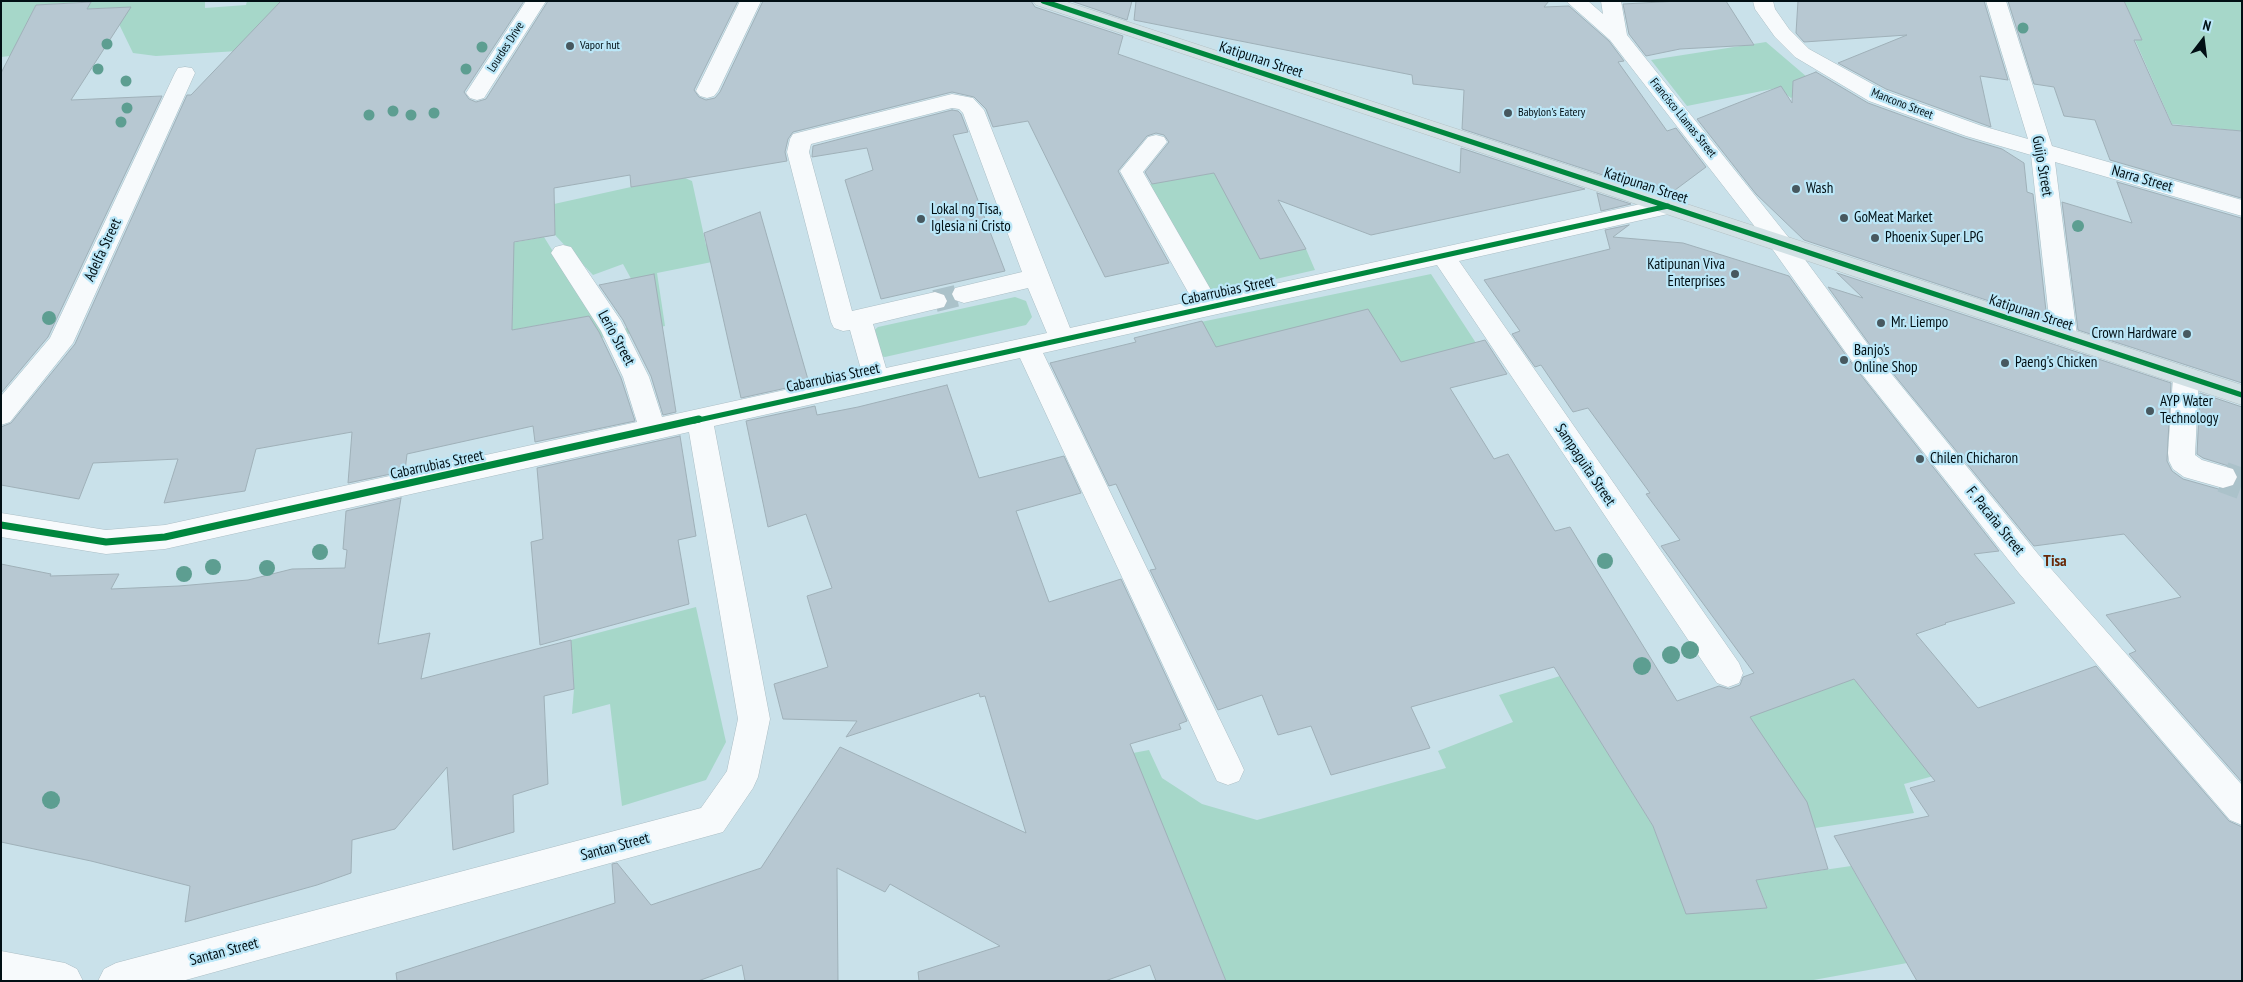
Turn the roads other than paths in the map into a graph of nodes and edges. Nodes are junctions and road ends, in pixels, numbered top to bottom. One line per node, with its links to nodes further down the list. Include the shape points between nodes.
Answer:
1 (536, 1): 11 (street, Lourdes Drive)
2 (751, 1): 10 (street)
3 (1043, 1): 14 (main road, Katipunan Street)
4 (1576, 1): 8 (street, Francisco Llamas Street)
5 (1611, 1): 8 (street)
6 (1763, 1): 13 (street, Mancono Street, via 1782,33 1802,53 1868,92 1974,131)
7 (1996, 1): 13 (street, Guijo Street)
8 (1618, 36): 16 (street, Francisco Llamas Street)
9 (185, 73): 30 (street, Adelfa Street, via 60,343)
10 (708, 91)
11 (477, 93)
12 (1156, 142): 22 (street, via 1131,171)
13 (2042, 150): 15 (street, Narra Street); 24 (street, Guijo Street)
14 (1668, 206): 16 (main road, Katipunan Street); 18 (street, Cabarrubias Street)
15 (2242, 208)
16 (1781, 244): 24 (main road, Katipunan Street); 37 (street, F. Pacaña Street, via 1863,357 2028,563)
17 (564, 253): 32 (street, Lerio Street, via 612,328 636,377)
18 (1443, 256): 22 (street, Cabarrubias Street); 35 (street, Sampaguita Street)
19 (1036, 277): 20 (street); 23 (street, via 973,110 965,103 952,101 801,139 798,152 842,322); 25 (street)
20 (964, 294)
21 (935, 301): 23 (street)
22 (1209, 308): 25 (street, Cabarrubias Street)
23 (859, 319): 28 (street)
24 (2064, 336): 27 (main road, Katipunan Street)
25 (1062, 340): 26 (street, Cabarrubias Street)
26 (1028, 348): 28 (street, Cabarrubias Street); 36 (street)
27 (2186, 377): 29 (main road, Katipunan Street); 33 (street, via 2183,460 2194,469)
28 (877, 381): 31 (street, Cabarrubias Street)
29 (2242, 395)
30 (1, 415)
31 (700, 420): 32 (street, Cabarrubias Street); 40 (street, Santan Street, via 754,719 742,777 711,821)
32 (653, 430): 34 (street, Cabarrubias Street, via 165,537 106,542)
33 (2223, 477)
34 (1, 525)
35 (1728, 673)
36 (1228, 770)
37 (2242, 810)
38 (1, 968): 39 (street)
39 (64, 981)
40 (116, 981)

